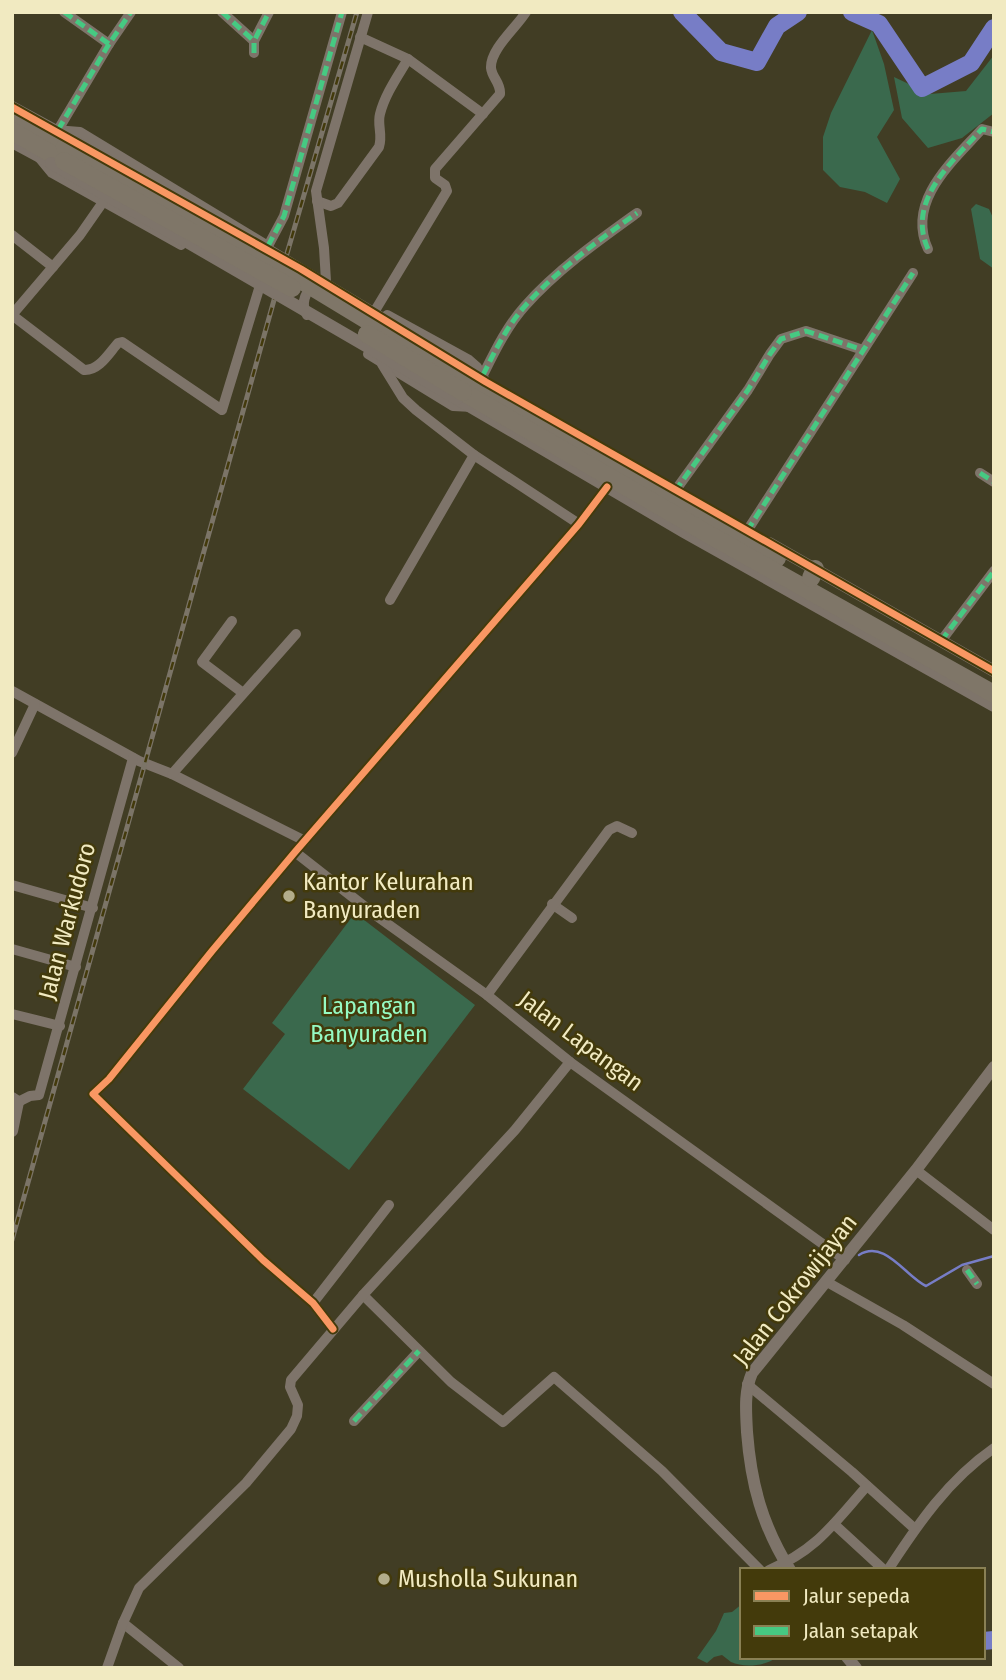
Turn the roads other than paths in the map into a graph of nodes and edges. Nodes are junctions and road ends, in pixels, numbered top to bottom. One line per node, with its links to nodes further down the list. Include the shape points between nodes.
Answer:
1 (64, 12): 10 (street)
2 (131, 12): 10 (street)
3 (222, 12): 9 (street)
4 (269, 12): 9 (street)
5 (342, 12): 24 (street, via 284,216)
6 (368, 12): 8 (street)
7 (526, 12): 14 (street, via 503,40 492,63 491,71 501,89)
8 (360, 37): 12 (street); 20 (street, via 316,191)
9 (254, 41): 11 (street)
10 (109, 44): 19 (street)
11 (254, 53)
12 (408, 59): 14 (street); 20 (street, via 380,115 379,147 338,203 331,206)
13 (12, 107): 19 (street)
14 (484, 114): 30 (street, via 435,169 435,178 447,191)
15 (12, 117): 19 (highway)
16 (12, 131): 19 (highway)
17 (994, 132): 25 (street, via 982,130 932,189 921,225)
18 (12, 142): 19 (street)
19 (55, 146): 21 (street, via 52,173); 24 (street, via 80,132); 34 (highway, bridge, via 233,239)
20 (317, 201): 28 (street)
21 (103, 202): 26 (street); 29 (street)
22 (637, 213): 34 (street, via 583,253 524,307)
23 (12, 235): 26 (street)
24 (268, 246): 29 (street)
25 (928, 249)
26 (53, 267): 31 (street)
27 (914, 273): 32 (street)
28 (326, 281): 30 (street); 33 (street, via 317,282 306,293 306,315)
29 (261, 288): 31 (street, via 222,410 121,342 95,369 84,370)
30 (376, 309): 34 (street, via 468,360)
31 (12, 315)
32 (863, 350): 39 (street, via 806,331 782,339); 41 (street)
33 (381, 362): 34 (street, via 453,406); 35 (street, via 403,398)
34 (471, 387): 38 (street); 39 (street); 43 (highway); 45 (highway, via 674,515)
35 (474, 455): 40 (street); 44 (street)
36 (980, 473): 37 (street)
37 (994, 482)
38 (607, 487): 40 (street); 55 (street)
39 (675, 491): 41 (street)
40 (579, 524): 60 (street)
41 (747, 531): 43 (street)
42 (993, 572): 48 (street)
43 (813, 574): 45 (highway)
44 (390, 600)
45 (873, 614): 48 (street); 50 (highway); 53 (highway)
46 (232, 621): 52 (street, via 202,662)
47 (296, 634): 52 (street)
48 (941, 641): 49 (street)
49 (994, 671)
50 (994, 682)
51 (12, 691): 54 (street)
52 (243, 693): 58 (street)
53 (994, 694)
54 (36, 704): 56 (street); 57 (street)
55 (994, 706)
56 (12, 753)
57 (133, 758): 58 (street); 64 (street, Jalan Warkudoro)
58 (172, 774): 60 (street)
59 (632, 833): 63 (street, via 617,826 609,830)
60 (305, 841): 61 (street)
61 (295, 852): 68 (street, Jalan Lapangan); 83 (street, via 93,1094)
62 (12, 885): 64 (street)
63 (552, 904): 65 (street); 68 (street)
64 (93, 908): 67 (street, Jalan Warkudoro)
65 (572, 918)
66 (12, 948): 67 (street)
67 (76, 968): 70 (street, Jalan Warkudoro)
68 (486, 995): 71 (street, Jalan Lapangan)
69 (12, 1014): 70 (street)
70 (60, 1026): 73 (street, Jalan Warkudoro, via 39,1095)
71 (570, 1062): 78 (street, Jalan Lapangan); 82 (street, via 515,1130)
72 (994, 1067): 75 (street, Jalan Cokrowijayan)
73 (15, 1100): 74 (street)
74 (12, 1131)
75 (916, 1170): 77 (street); 78 (street, Jalan Cokrowijayan)
76 (389, 1205): 83 (street)
77 (994, 1230)
78 (845, 1260): 80 (street, Jalan Cokrowijayan)
79 (967, 1270): 81 (street)
80 (827, 1282): 86 (street, Jalan Cokrowijayan, via 762,1358); 87 (street)
81 (977, 1284)
82 (363, 1294): 84 (street); 85 (street)
83 (313, 1303): 84 (street)
84 (333, 1329): 97 (street, via 289,1384 298,1405 291,1429 246,1483 139,1588)
85 (419, 1351): 88 (street); 94 (street, via 503,1423 554,1377 663,1471)
86 (747, 1384): 90 (street); 93 (street, Jalan Cokrowijayan, via 749,1462 759,1507)
87 (994, 1384)
88 (354, 1421)
89 (994, 1448): 92 (street, via 930,1507)
90 (867, 1486): 91 (street); 92 (street)
91 (834, 1524): 93 (street); 95 (street)
92 (915, 1529): 96 (street)
93 (788, 1566)
94 (758, 1568)
95 (884, 1568)
96 (887, 1568)
97 (123, 1623): 98 (street); 99 (street)
98 (107, 1668)
99 (179, 1668)

